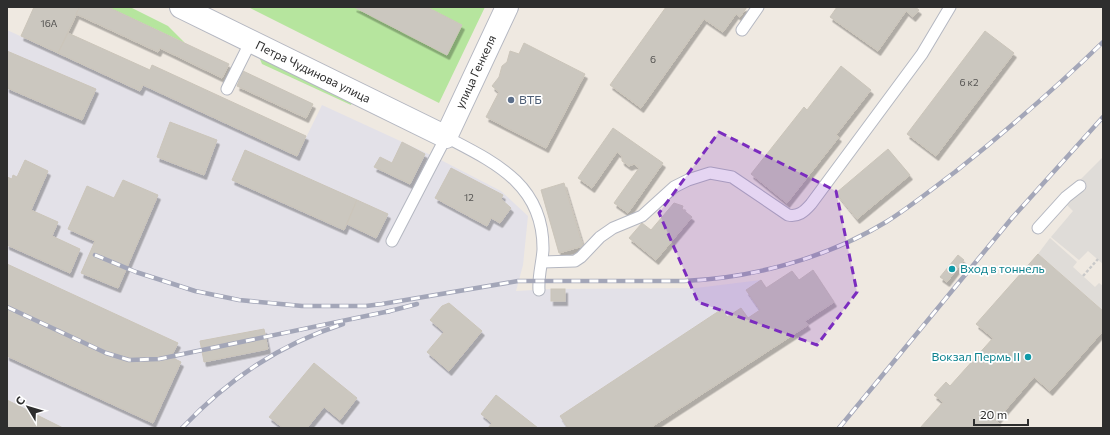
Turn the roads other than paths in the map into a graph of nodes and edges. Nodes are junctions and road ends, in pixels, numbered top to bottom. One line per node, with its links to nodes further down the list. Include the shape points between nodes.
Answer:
1 (181, 7): 6 (street, Петра Чудинова улица)
2 (507, 7): 8 (street, улица Генкеля)
3 (758, 7): 5 (lane)
4 (950, 7): 12 (lane, via 922,54 802,213 788,215 732,177 710,173 674,187 642,216 604,234 575,261)
5 (742, 30)
6 (251, 41): 7 (lane); 8 (street, Петра Чудинова улица)
7 (227, 89)
8 (446, 137): 11 (lane); 12 (lane, via 492,161 529,195 539,221)
9 (1080, 186): 10 (lane, via 1066,197)
10 (1038, 228)
11 (392, 241)
12 (542, 262): 13 (lane)
13 (539, 290)

